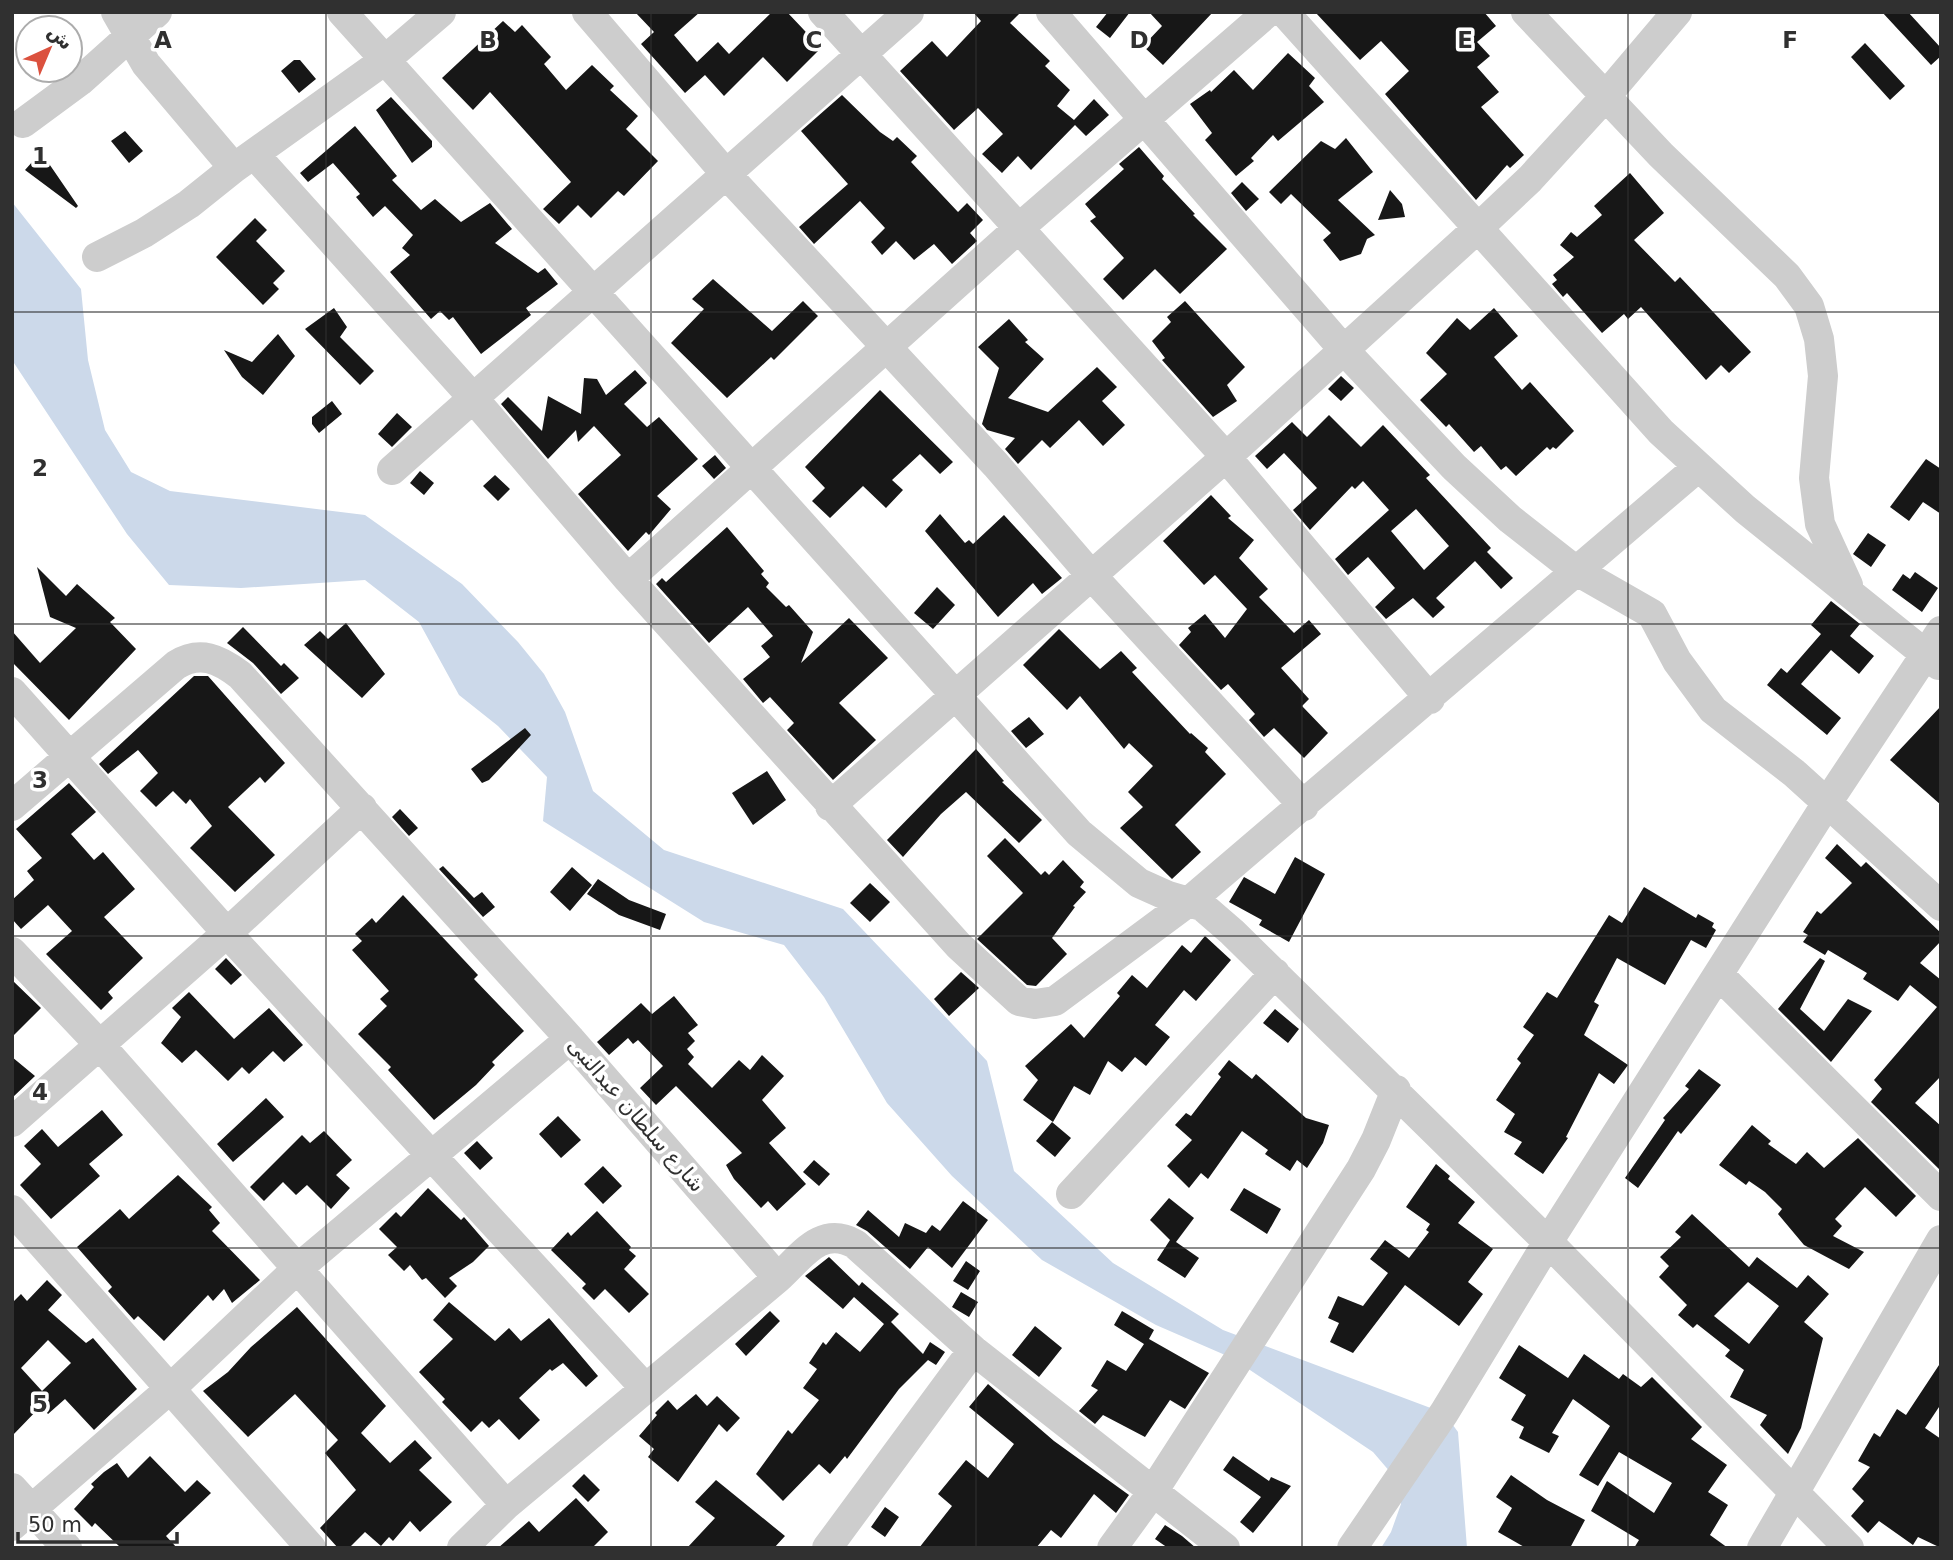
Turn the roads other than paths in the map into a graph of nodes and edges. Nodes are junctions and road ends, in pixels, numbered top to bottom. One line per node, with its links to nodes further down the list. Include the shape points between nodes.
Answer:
1 (157, 12): 12 (street)
2 (342, 12): 14 (street)
3 (441, 12): 14 (street)
4 (587, 12): 19 (street)
5 (823, 12): 13 (street)
6 (909, 12): 13 (street)
7 (1051, 12): 16 (street)
8 (1268, 12): 16 (street)
9 (1284, 12): 21 (street)
10 (1527, 12): 15 (street)
11 (1676, 12): 15 (street)
12 (123, 25): 17 (street); 18 (street, via 159,80)
13 (863, 55): 19 (street); 20 (street)
14 (385, 60): 18 (street); 23 (street)
15 (1605, 97): 21 (street); 34 (street, via 1787,276 1809,306 1823,376 1814,478 1820,524)
16 (1144, 119): 20 (street); 25 (street)
17 (23, 123)
18 (244, 161): 22 (street, via 145,233); 26 (street)
19 (726, 174): 23 (street); 24 (street)
20 (1019, 228): 24 (street); 27 (street)
21 (1477, 229): 25 (street); 28 (street)
22 (97, 257)
23 (592, 291): 26 (street); 30 (street)
24 (887, 349): 30 (street); 32 (street)
25 (1343, 349): 27 (street); 31 (street, via 1454,467 1510,519)
26 (474, 399): 29 (street); 33 (street)
27 (1226, 457): 32 (street); 38 (street)
28 (1697, 468): 31 (street); 34 (street)
29 (392, 470)
30 (752, 471): 33 (street); 37 (street)
31 (1575, 569): 38 (street); 40 (street, via 1651,614 1677,661 1713,710)
32 (1091, 575): 37 (street); 43 (street)
33 (628, 579): 42 (street)
34 (1852, 594): 35 (street)
35 (1936, 650): 40 (street)
36 (12, 692): 39 (street)
37 (953, 696): 42 (street); 45 (street, via 1079,833 1139,883)
38 (1430, 699): 43 (street)
39 (68, 756): 41 (street); 44 (street, شارع سلطان عبدالنبى, via 184,659 205,655 240,675); 47 (street)
40 (1827, 803): 46 (street); 50 (street)
41 (12, 806)
42 (830, 806): 45 (street, via 959,946 1019,1001 1055,1001)
43 (1304, 806): 45 (street)
44 (362, 808): 47 (street); 51 (street, شارع سلطان عبدالنبى)
45 (1191, 901): 49 (street, via 1212,913)
46 (1941, 906)
47 (227, 933): 52 (street); 55 (street)
48 (12, 952): 52 (street)
49 (1275, 973): 53 (street); 56 (street)
50 (1719, 975): 57 (street); 60 (street)
51 (570, 1040): 55 (street); 62 (street, شارع سلطان عبدالنبى)
52 (99, 1044): 54 (street); 61 (street)
53 (1396, 1090): 60 (street); 67 (street, via 1361,1169)
54 (12, 1122)
55 (433, 1155): 61 (street); 64 (street)
56 (1071, 1194)
57 (1941, 1196)
58 (12, 1210): 65 (street)
59 (1941, 1240): 66 (street)
60 (1548, 1242): 66 (street); 76 (street, via 1444,1413)
61 (297, 1269): 65 (street); 68 (street)
62 (778, 1278): 63 (street, via 817,1242 844,1238); 64 (street)
63 (973, 1350): 67 (street); 73 (street)
64 (645, 1388): 68 (street)
65 (170, 1389): 69 (street); 71 (street)
66 (1793, 1492): 77 (street); 78 (street)
67 (1152, 1493): 74 (street); 75 (street)
68 (506, 1505): 72 (street)
69 (18, 1508): 70 (street)
70 (67, 1548)
71 (311, 1548)
72 (461, 1548)
73 (827, 1548)
74 (1112, 1548)
75 (1225, 1548)
76 (1352, 1548)
77 (1762, 1548)
78 (1849, 1548)

